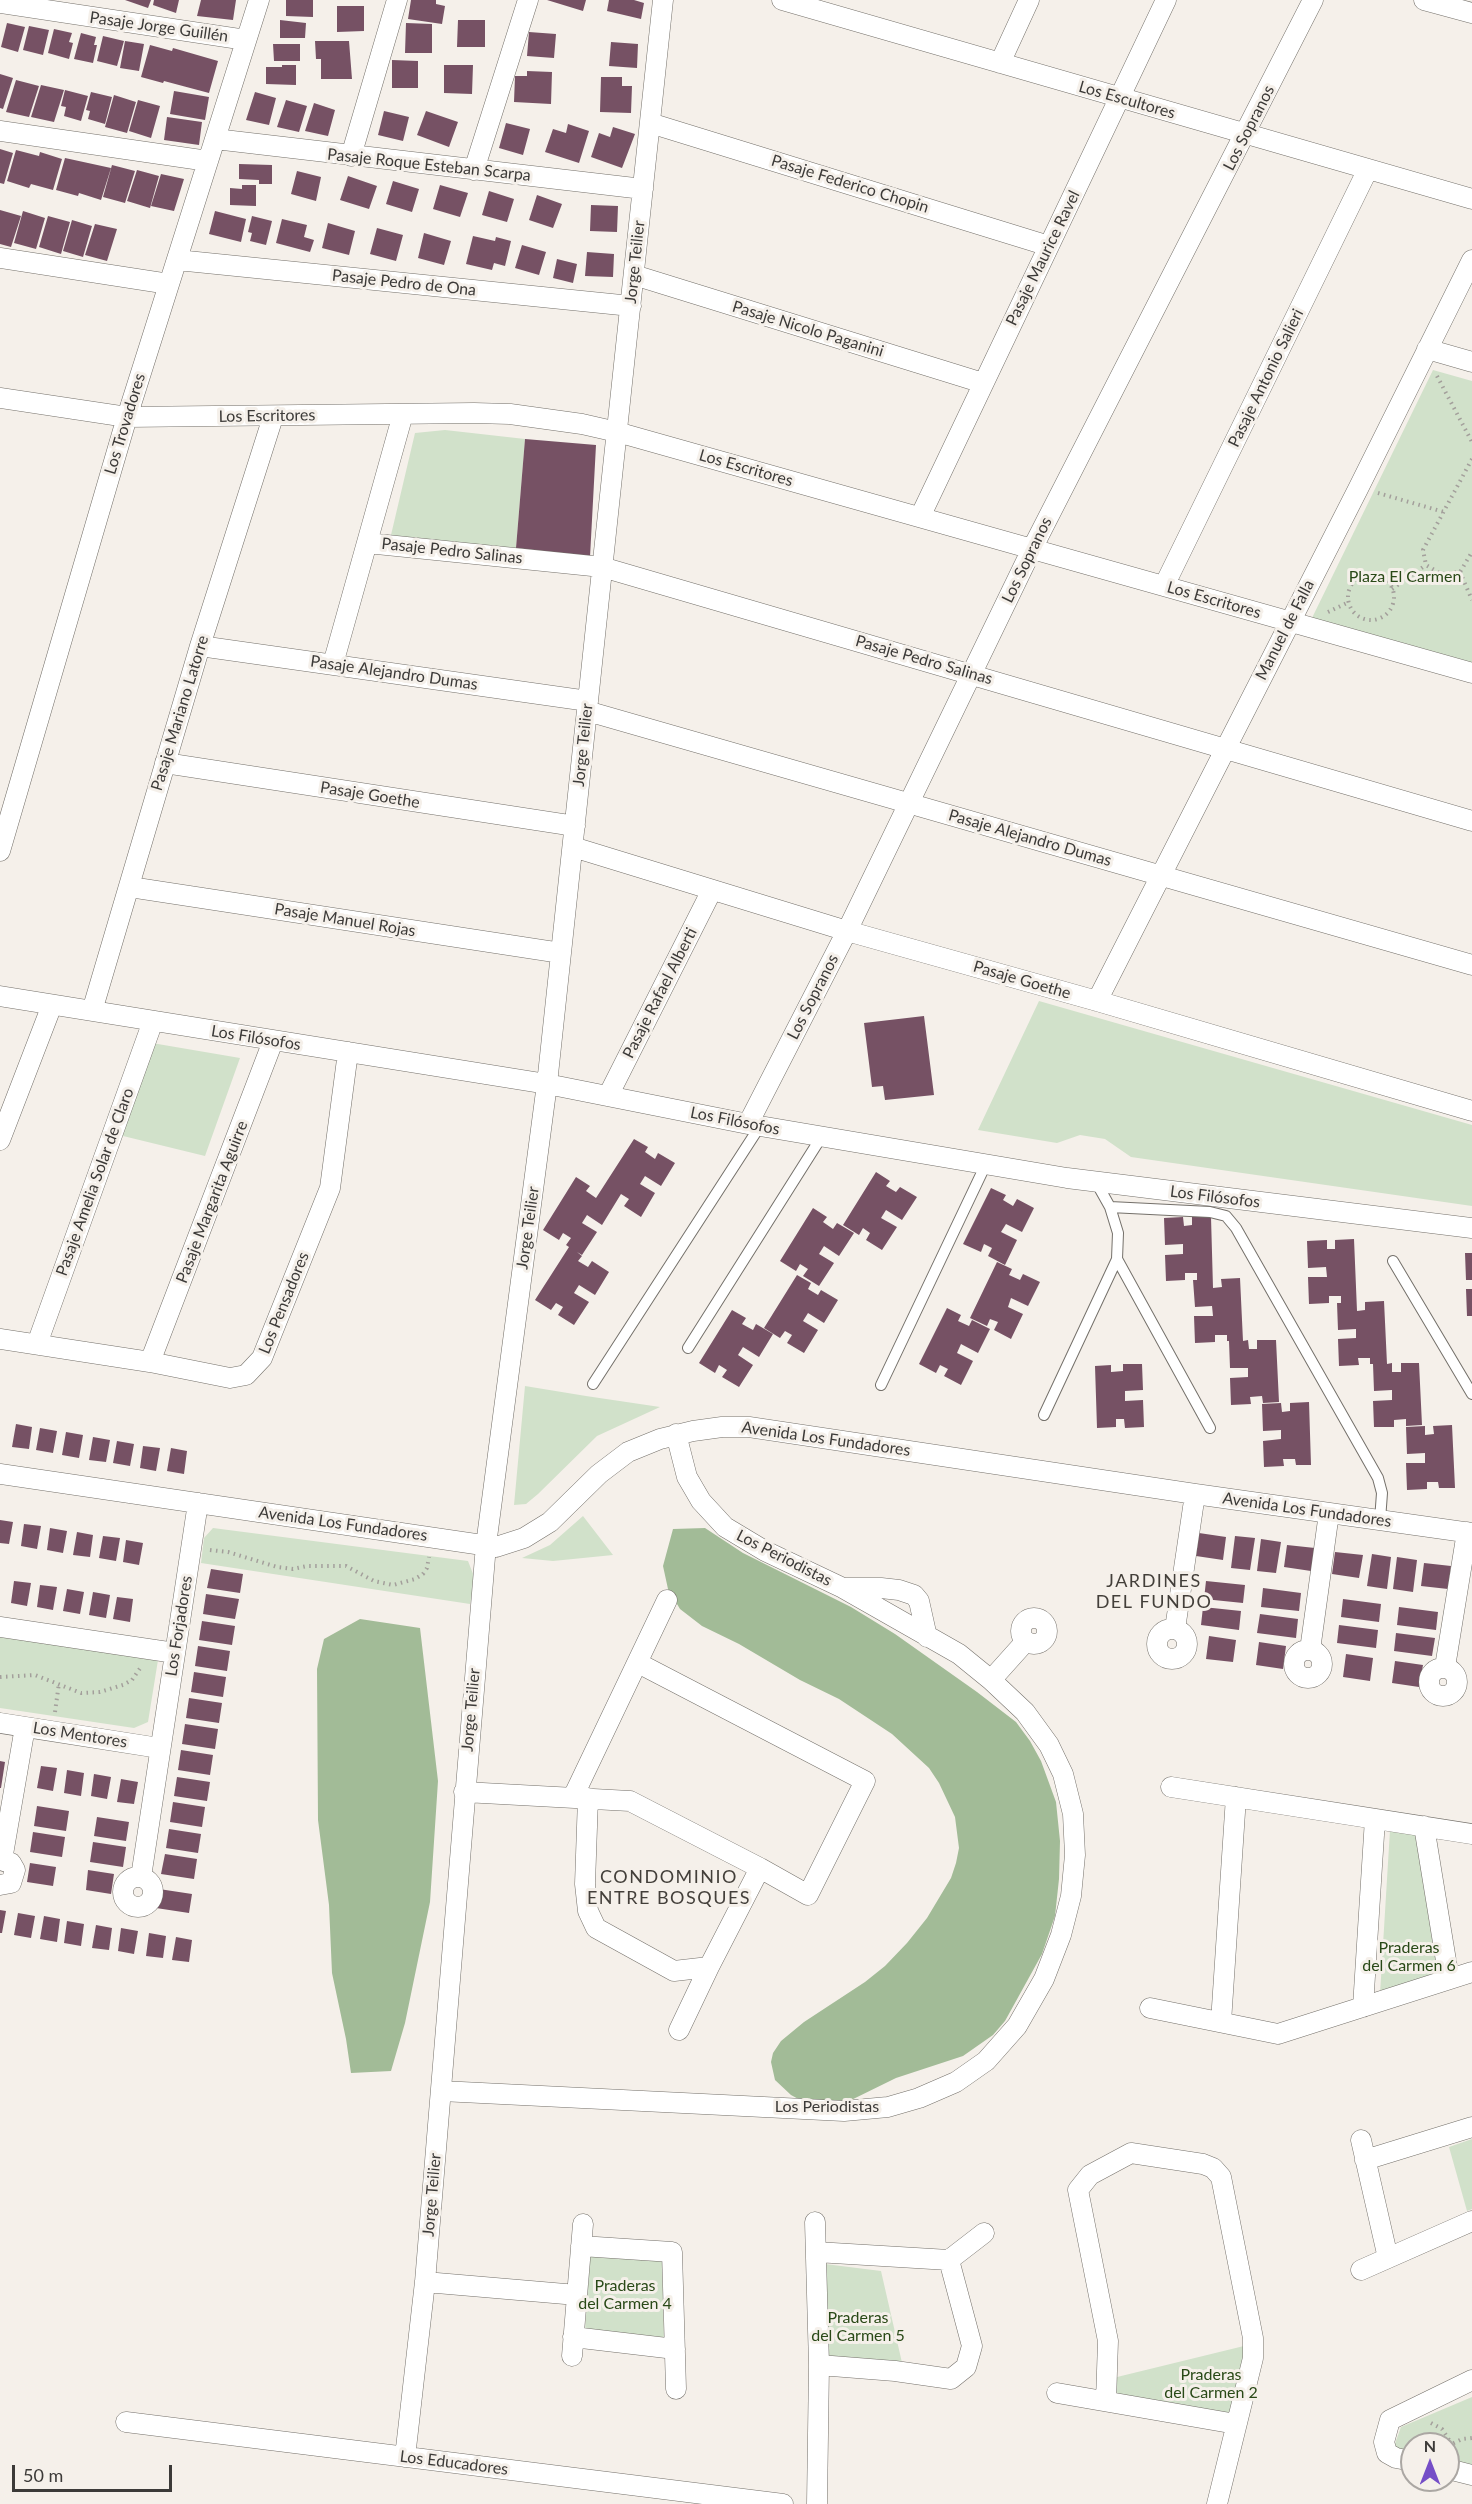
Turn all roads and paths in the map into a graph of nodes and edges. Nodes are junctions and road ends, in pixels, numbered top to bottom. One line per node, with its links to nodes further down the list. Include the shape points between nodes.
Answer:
1 (259, 0): 12 (street, Los Trovadores)
2 (397, 0): 19 (street)
3 (528, 0): 22 (street)
4 (663, 0): 15 (street, Jorge Teilier)
5 (782, 0): 13 (street, Los Escultores)
6 (1029, 0): 13 (street)
7 (1166, 0): 14 (street, Pasaje Maurice Ravel)
8 (1313, 0): 17 (street, Los Sopranos)
9 (1424, 0): 11 (street)
10 (0, 3): 12 (street, Pasaje Jorge Guillén)
11 (1472, 14)
12 (246, 40): 18 (street, Los Trovadores)
13 (1000, 63): 14 (street, Los Escultores)
14 (1119, 97): 17 (street, Los Escultores); 25 (street, Pasaje Maurice Ravel)
15 (650, 123): 23 (street, Jorge Teilier); 25 (street, Pasaje Federico Chopin)
16 (0, 131): 20 (street)
17 (1245, 134): 21 (street, Los Escultores); 46 (street, Los Sopranos)
18 (214, 140): 19 (street, Pasaje Roque Esteban Scarpa); 20 (street, Los Trovadores)
19 (351, 156): 22 (street, Pasaje Roque Esteban Scarpa)
20 (208, 161): 27 (street, Los Trovadores)
21 (1368, 169): 24 (street, Los Escultores); 51 (street, Pasaje Antonio Salieri)
22 (474, 170): 23 (street, Pasaje Roque Esteban Scarpa)
23 (643, 189): 29 (street, Jorge Teilier)
24 (1472, 199)
25 (1049, 246): 34 (street, Pasaje Maurice Ravel)
26 (0, 258): 30 (street)
27 (177, 260): 30 (street, Los Trovadores); 31 (street, Pasaje Pedro de Ona)
28 (1472, 260): 32 (street, Manuel de Falla)
29 (634, 276): 31 (street, Jorge Teilier); 34 (street, Pasaje Nicolo Paganini)
30 (169, 284): 37 (street, Los Trovadores)
31 (631, 306): 39 (street, Jorge Teilier)
32 (1427, 349): 33 (street); 40 (path, via 1433,370); 42 (street, Manuel de Falla)
33 (1472, 362)
34 (983, 383): 44 (street, Pasaje Maurice Ravel)
35 (1, 400): 37 (street, Los Escritores)
36 (403, 414): 38 (street, Los Escritores); 39 (street, Los Escritores, via 510,414); 45 (street)
37 (127, 417): 38 (street, Los Escritores); 66 (street, Los Trovadores)
38 (273, 417): 55 (street, Pasaje Mariano Latorre)
39 (617, 432): 44 (street, Los Escritores); 49 (street, Jorge Teilier)
40 (1472, 442)
41 (1472, 459): 43 (path)
42 (1358, 489): 43 (path); 54 (street, Manuel de Falla)
43 (1444, 512): 48 (path, via 1423,550)
44 (920, 517): 46 (street, Los Escritores)
45 (367, 543): 49 (street, Pasaje Pedro Salinas); 56 (street)
46 (1032, 549): 51 (street, Los Escritores); 57 (street, Los Sopranos)
47 (1472, 552): 50 (path)
48 (1426, 565): 50 (path, via 1441,574); 52 (path)
49 (602, 567): 57 (street, Pasaje Pedro Salinas); 59 (street, Jorge Teilier)
50 (1460, 572): 53 (path)
51 (1164, 586): 54 (street, Los Escritores)
52 (1392, 589): 52 (path, via 1375,575 1361,576 1350,587 1349,602 1356,615 1378,619 1393,604)
53 (1472, 600)
54 (1289, 621): 58 (street, Los Escritores); 60 (street, Manuel de Falla)
55 (200, 646): 56 (street, Pasaje Alejandro Dumas); 61 (street, Pasaje Mariano Latorre)
56 (333, 664): 59 (street, Pasaje Alejandro Dumas)
57 (971, 673): 60 (street, Pasaje Pedro Salinas); 62 (street, Los Sopranos)
58 (1472, 673)
59 (588, 706): 62 (street, Pasaje Alejandro Dumas); 64 (street, Jorge Teilier)
60 (1224, 749): 63 (street, Pasaje Pedro Salinas); 67 (street, Manuel de Falla)
61 (165, 764): 64 (street, Pasaje Goethe); 68 (street, Pasaje Mariano Latorre)
62 (910, 803): 67 (street, Pasaje Alejandro Dumas); 70 (street, Los Sopranos)
63 (1472, 821)
64 (575, 826): 65 (street, Jorge Teilier)
65 (573, 847): 69 (street, Pasaje Goethe); 71 (street, Jorge Teilier)
66 (0, 851)
67 (1161, 876): 72 (street, Pasaje Alejandro Dumas); 74 (street, Manuel de Falla)
68 (130, 887): 71 (street, Pasaje Manuel Rojas); 76 (street, Pasaje Mariano Latorre)
69 (712, 890): 70 (street, Pasaje Goethe); 81 (street, Pasaje Rafael Alberti)
70 (847, 931): 74 (street, Pasaje Goethe); 83 (street, Los Sopranos)
71 (561, 953): 80 (street, Jorge Teilier)
72 (1472, 965)
73 (0, 996): 75 (street, Los Filósofos)
74 (1097, 1001): 82 (street, Pasaje Goethe)
75 (52, 1005): 76 (street, Los Filósofos); 85 (street)
76 (92, 1011): 77 (street, Los Filósofos)
77 (153, 1021): 78 (street, Los Filósofos); 93 (street, Pasaje Amelia Solar de Claro)
78 (273, 1041): 79 (street, Los Filósofos); 95 (street, Pasaje Margarita Aguirre)
79 (348, 1052): 80 (street, Los Filósofos); 95 (street, Los Pensadores, via 330,1188 262,1358 246,1375 230,1378)
80 (547, 1084): 81 (street, Los Filósofos); 109 (street, Jorge Teilier)
81 (608, 1096): 83 (street, Los Filósofos)
82 (1472, 1111)
83 (754, 1125): 84 (street, Los Filósofos); 96 (lane)
84 (822, 1136): 86 (street, Los Filósofos); 94 (lane)
85 (0, 1140)
86 (986, 1164): 87 (street, Los Filósofos); 97 (lane)
87 (1096, 1182): 88 (lane); 89 (street, Los Filósofos)
88 (1110, 1207): 90 (lane, via 1118,1233); 106 (lane, via 1226,1216 1378,1478 1382,1493)
89 (1472, 1228)
90 (1117, 1259): 99 (lane); 100 (lane)
91 (1393, 1261): 98 (lane)
92 (0, 1338): 93 (street, Los Pensadores)
93 (37, 1344): 95 (street, Los Pensadores)
94 (688, 1348)
95 (150, 1362)
96 (593, 1384)
97 (881, 1385)
98 (1472, 1394)
99 (1044, 1415)
100 (1210, 1428)
101 (676, 1434): 103 (street, Avenida Los Fundadores, via 749,1427); 109 (street, Avenida Los Fundadores, via 627,1452 550,1522 524,1538 496,1547); 111 (street, Los Periodistas, via 687,1476 701,1501 725,1527)
102 (0, 1474): 104 (street, Avenida Los Fundadores)
103 (1195, 1494): 105 (street, Avenida Los Fundadores); 114 (street)
104 (198, 1503): 108 (street, Avenida Los Fundadores); 110 (street, Los Forjadores)
105 (1329, 1513): 106 (street, Avenida Los Fundadores); 117 (street)
106 (1380, 1520): 107 (street, Avenida Los Fundadores)
107 (1470, 1532): 121 (street)
108 (431, 1537): 109 (street, Avenida Los Fundadores); 110 (path, via 427,1568 415,1579 393,1585 374,1581 346,1566 293,1569 215,1549)
109 (486, 1545): 130 (street, Jorge Teilier)
110 (191, 1549): 118 (street, Los Forjadores)
111 (843, 1588): 115 (street, Los Periodistas); 115 (street, Los Periodistas, via 899,1590 914,1596 919,1601)
112 (667, 1600): 120 (street)
113 (0, 1627): 118 (street)
114 (1175, 1629)
115 (927, 1637): 123 (street, Los Periodistas, via 959,1654)
116 (1026, 1641): 123 (street)
117 (1310, 1650)
118 (175, 1653): 128 (street, Los Forjadores)
119 (145, 1658): 124 (path, via 132,1680 117,1688 81,1693)
120 (638, 1663): 131 (street); 137 (street, via 865,1781 808,1895)
121 (1445, 1667)
122 (0, 1677): 124 (path, via 35,1675)
123 (991, 1680): 147 (street, Los Periodistas, via 1025,1712 1059,1765 1073,1814 1075,1856 1071,1896 1044,1979 1017,2026 986,2061 956,2082 919,2098 888,2107 844,2110)
124 (59, 1683): 125 (path)
125 (55, 1717)
126 (0, 1723): 127 (street, Los Mentores)
127 (25, 1726): 128 (street, Los Mentores); 136 (street)
128 (159, 1748): 138 (street, Los Forjadores)
129 (1171, 1787): 132 (street)
130 (464, 1792): 131 (street); 147 (street, Jorge Teilier)
131 (581, 1797): 137 (street, via 630,1801); 140 (street, via 588,1911 596,1929 674,1971)
132 (1236, 1797): 133 (street); 145 (street)
133 (1375, 1819): 134 (street); 143 (street)
134 (1424, 1826): 135 (street); 142 (street)
135 (1472, 1834)
136 (1, 1860): 139 (street, via 13,1866 15,1875 10,1882)
137 (760, 1868): 140 (street)
138 (141, 1877)
139 (0, 1885)
140 (709, 1967): 146 (street)
141 (1472, 1972): 142 (street)
142 (1449, 1979): 143 (street)
143 (1363, 2007): 145 (street, via 1278,2034)
144 (1150, 2008): 145 (street)
145 (1221, 2022)
146 (679, 2030)
147 (441, 2091): 160 (street, Jorge Teilier)
148 (1472, 2127): 150 (street)
149 (1361, 2140): 150 (street)
150 (1365, 2160): 157 (street)
151 (1472, 2221): 157 (street)
152 (815, 2222): 156 (street)
153 (583, 2224): 155 (street)
154 (984, 2233): 158 (street)
155 (581, 2246): 161 (street); 162 (street, via 672,2252)
156 (816, 2252): 158 (street); 163 (street)
157 (1388, 2258): 159 (street)
158 (949, 2260): 163 (street, via 972,2346 966,2367 951,2379)
159 (1361, 2270)
160 (425, 2282): 161 (street); 172 (street, Jorge Teilier)
161 (577, 2295): 162 (street, via 573,2347)
162 (675, 2349): 165 (street)
163 (819, 2365): 175 (street)
164 (1472, 2380): 168 (street)
165 (676, 2389)
166 (1057, 2393): 167 (street)
167 (1106, 2402): 170 (street); 170 (street, via 1108,2341 1078,2190 1090,2175 1131,2152 1203,2164 1221,2177 1253,2338 1253,2358)
168 (1411, 2410): 171 (path); 173 (street, via 1390,2420 1384,2442 1387,2453)
169 (126, 2422): 172 (street, Los Educadores)
170 (1236, 2424): 176 (street)
171 (1443, 2432)
172 (405, 2457): 174 (street, Los Educadores)
173 (1400, 2459)
174 (783, 2504)
175 (817, 2504)
176 (1217, 2504)

